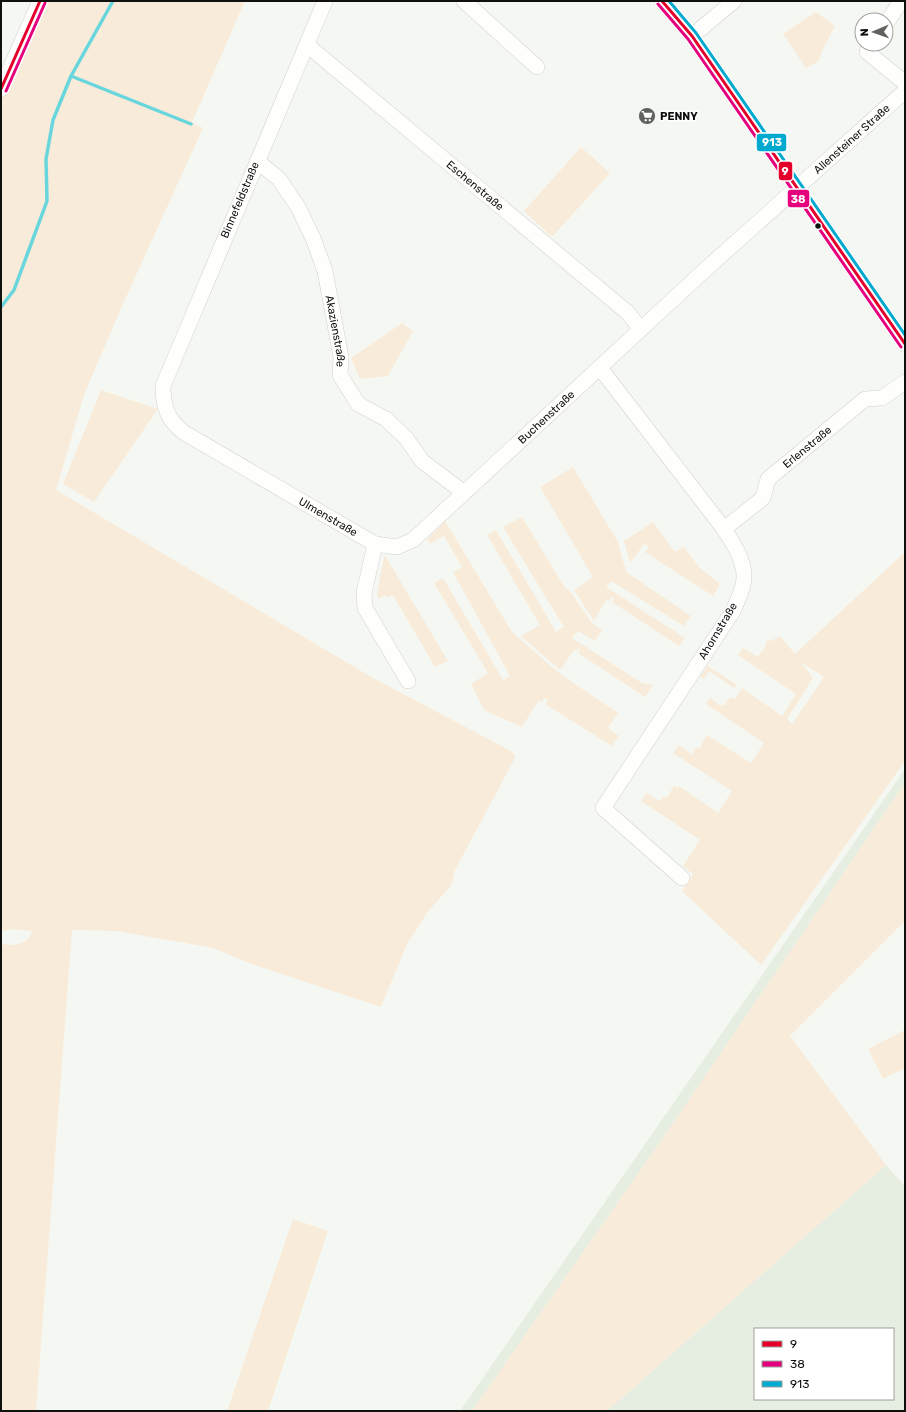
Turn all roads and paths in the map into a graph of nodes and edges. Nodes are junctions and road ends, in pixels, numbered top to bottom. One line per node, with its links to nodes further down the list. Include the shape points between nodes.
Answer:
1 (40, 1): 13 (street)
2 (325, 1): 9 (street, Binnefeldstraße)
3 (464, 1): 11 (street)
4 (662, 1): 8 (street)
5 (734, 1): 8 (street)
6 (902, 1): 7 (street)
7 (894, 12)
8 (692, 36): 16 (street)
9 (307, 45): 15 (street, Binnefeldstraße); 17 (street, Eschenstraße, via 627,312)
10 (867, 52): 12 (street)
11 (537, 67)
12 (905, 83)
13 (1, 90)
14 (905, 91): 16 (street, Allensteiner Straße)
15 (257, 161): 21 (street, Binnefeldstraße, via 163,386); 22 (street, Akazienstraße, via 279,179 298,207 314,238 325,271 341,357 340,374 358,404 386,419 406,438 422,460)
16 (797, 187): 17 (street, Buchenstraße); 18 (street)
17 (641, 329): 19 (street, Buchenstraße)
18 (905, 344)
19 (600, 368): 22 (street, Buchenstraße); 23 (street, Ahornstraße)
20 (905, 382): 23 (street, Erlenstraße, via 882,398 865,400 768,479 763,498)
21 (163, 402): 24 (street, Ulmenstraße, via 173,424 183,432)
22 (464, 492): 24 (street, Buchenstraße, via 412,540 397,547)
23 (724, 529): 26 (street, Ahornstraße, via 742,564 744,584 733,611 603,808)
24 (375, 544): 25 (street, via 364,593 365,608)
25 (408, 681)
26 (682, 878)

